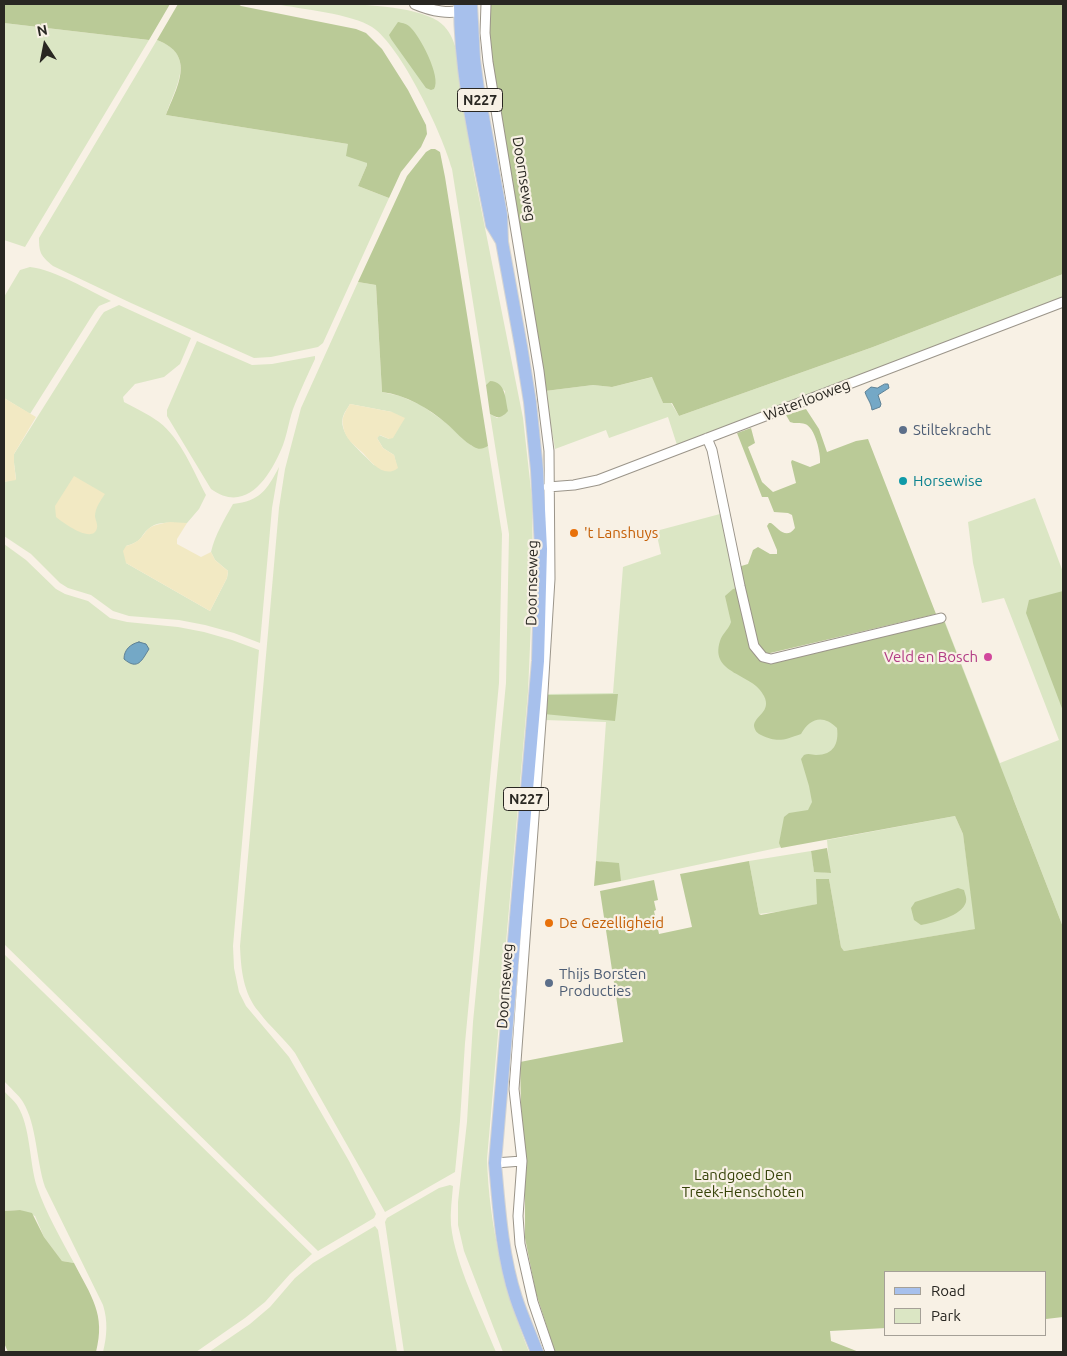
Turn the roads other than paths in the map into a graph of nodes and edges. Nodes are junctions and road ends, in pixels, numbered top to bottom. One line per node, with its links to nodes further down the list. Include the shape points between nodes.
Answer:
1 (415, 4): 2 (street, via 438,11)
2 (466, 6): 3 (street, Doornseweg); 9 (main road, Doornseweg / N227, via 530,402 541,549 538,661)
3 (485, 6): 6 (street, Doornseweg, via 488,62 543,400)
4 (1063, 302): 5 (street, Waterlooweg)
5 (707, 438): 6 (street, Waterlooweg, via 591,482); 7 (street, via 754,646 763,657 771,659)
6 (548, 487): 8 (street, Doornseweg, via 550,579 514,1089)
7 (942, 618)
8 (522, 1162): 9 (street); 11 (street, Doornseweg, via 518,1216 520,1244 533,1302)
9 (494, 1164): 10 (main road, Doornseweg / N227, via 505,1254 516,1297)
10 (537, 1352)
11 (550, 1352)

